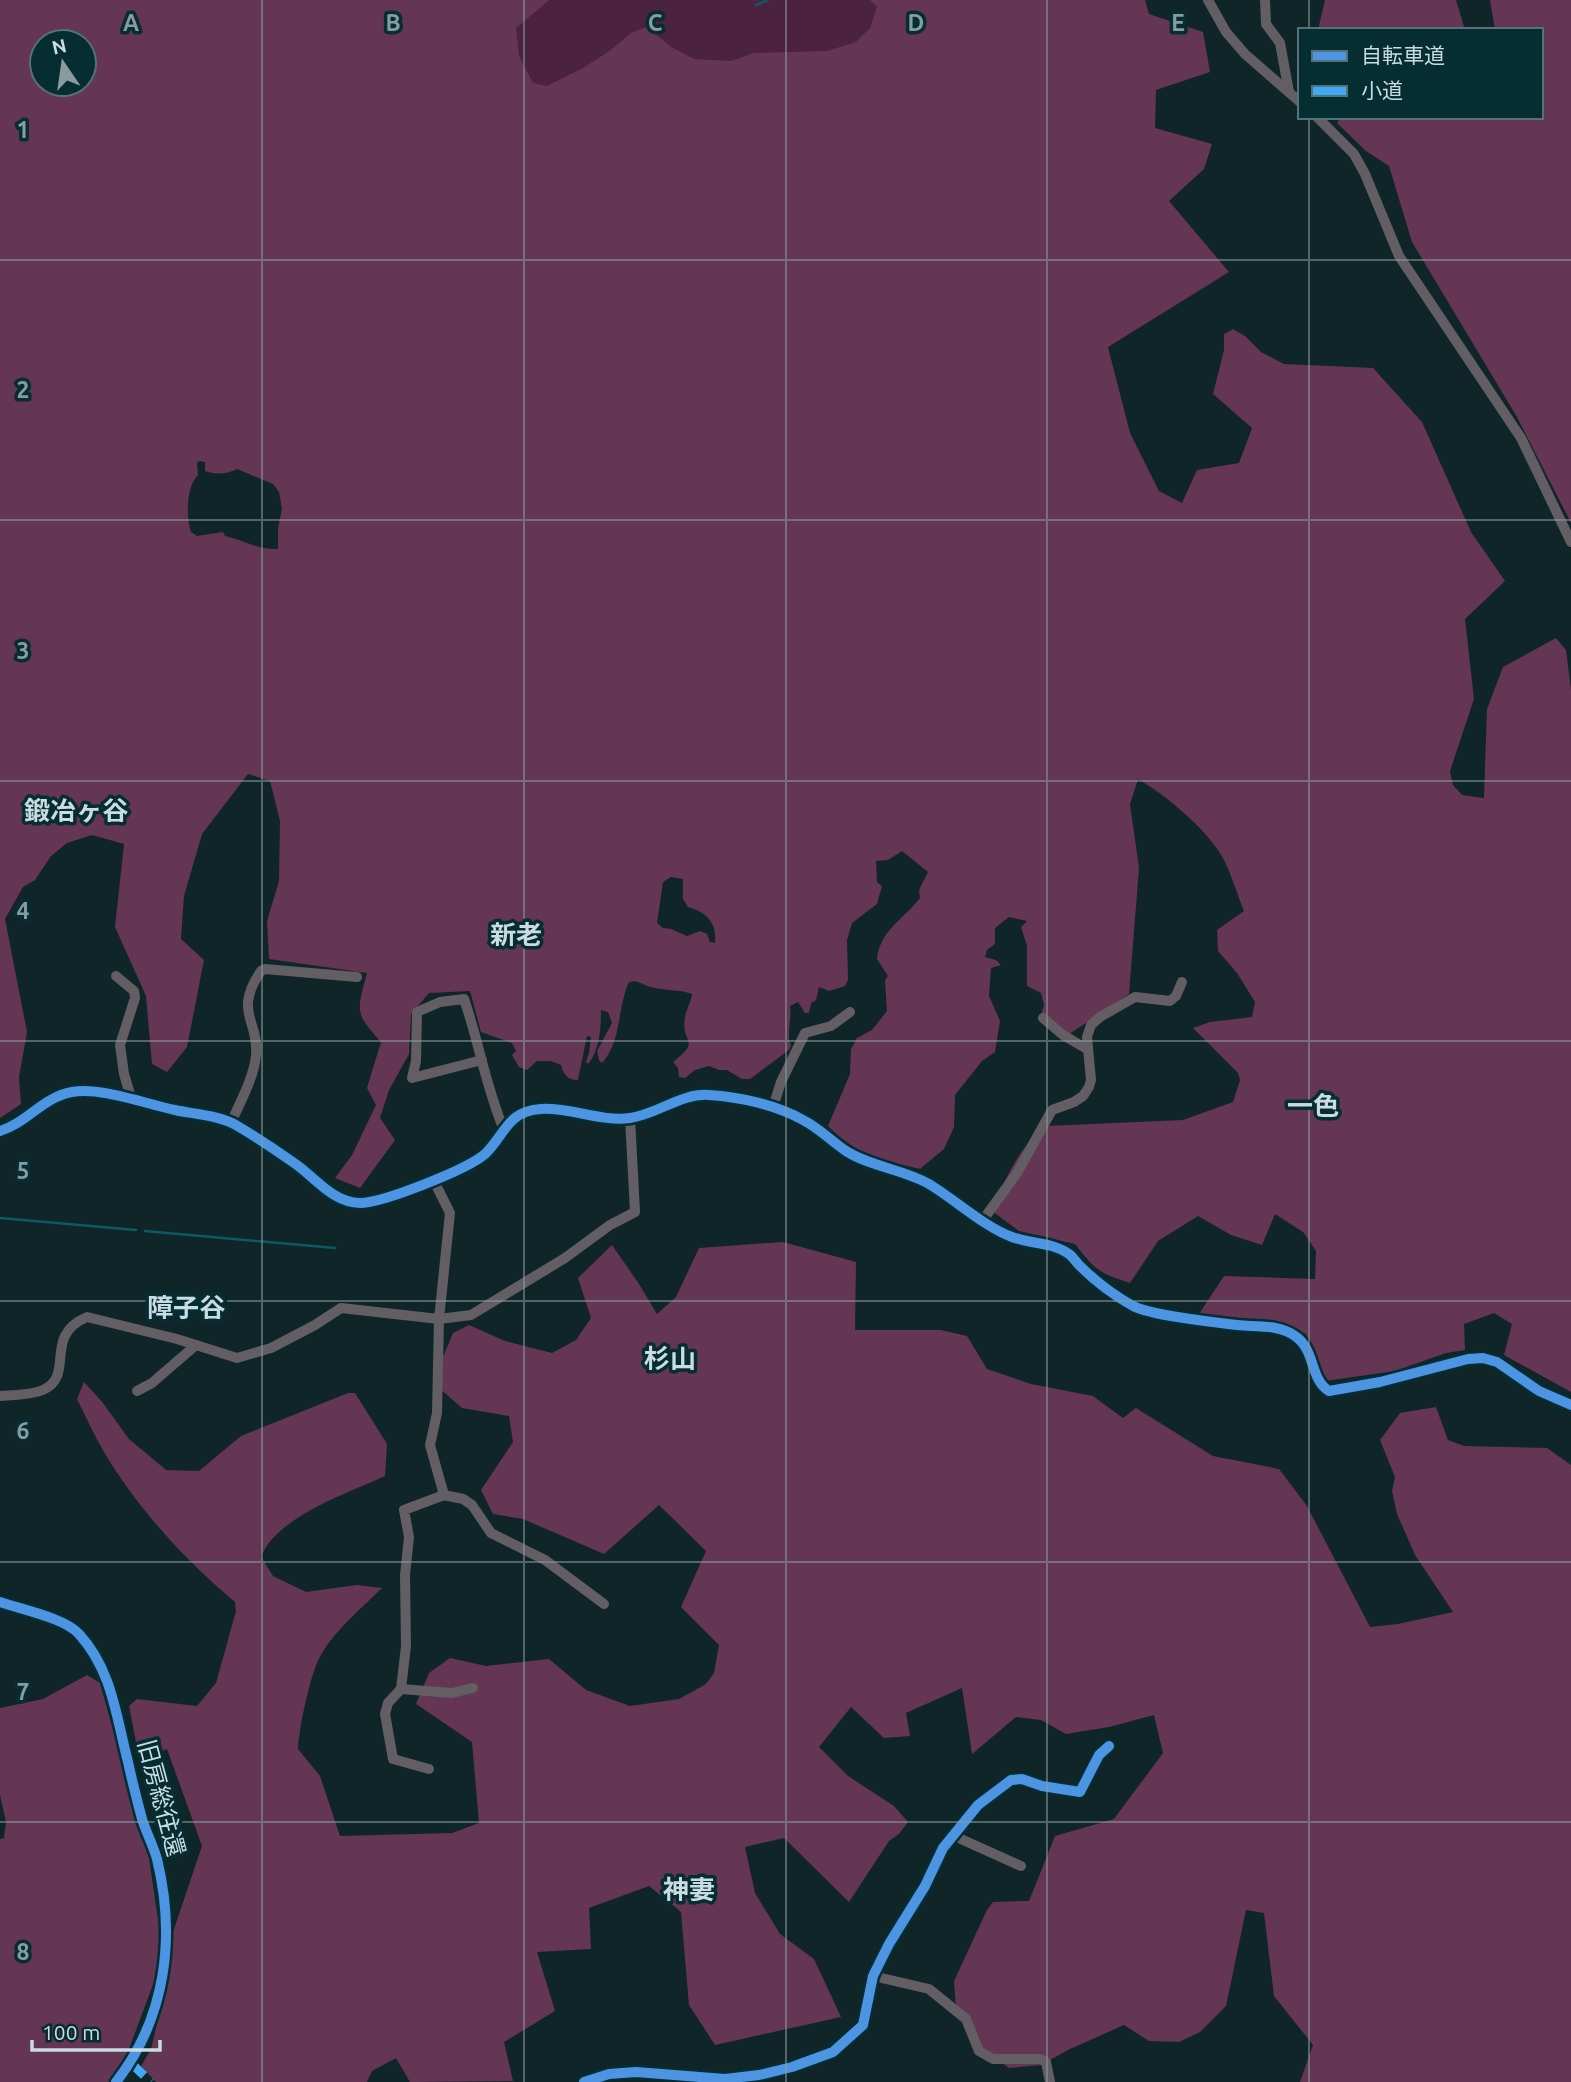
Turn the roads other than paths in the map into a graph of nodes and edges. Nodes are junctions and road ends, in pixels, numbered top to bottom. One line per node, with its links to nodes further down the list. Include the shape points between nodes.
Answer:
1 (1208, 0): 3 (street, via 1245,54)
2 (1265, 0): 3 (street, via 1266,24 1280,43)
3 (1289, 93): 4 (street)
4 (1298, 100)
5 (1319, 119): 6 (street, via 1354,154 1399,256 1521,438)
6 (1571, 541)
7 (116, 976): 14 (street, via 134,991 135,998 120,1045)
8 (357, 977): 17 (street, via 261,971 247,998 255,1063)
9 (1182, 982): 12 (street, via 1170,1001 1139,996 1100,1017 1091,1025)
10 (850, 1012): 15 (street, via 831,1026 805,1033)
11 (1043, 1018): 12 (street)
12 (1087, 1049): 21 (street, via 1089,1087 1074,1102 1052,1110 1005,1192)
13 (482, 1060): 13 (street, via 464,999 440,1002 417,1012 412,1078); 18 (street)
14 (132, 1101): 17 (street); 19 (street, via 79,1091 65,1094)
15 (773, 1107): 16 (street, via 709,1095 688,1096); 21 (street, via 801,1118 847,1152 908,1172)
16 (630, 1118): 18 (street, via 543,1109 524,1112); 22 (street, via 635,1212 471,1315)
17 (231, 1123): 20 (street, via 349,1202 381,1200)
18 (504, 1130): 20 (street, via 485,1154)
19 (0, 1131)
20 (433, 1179): 22 (street, via 450,1213)
21 (983, 1220): 26 (street, via 1011,1237 1069,1254 1136,1307 1265,1326 1294,1335 1311,1356 1321,1386 1329,1391 1483,1358)
22 (439, 1319): 23 (street, via 341,1308 271,1348 244,1357); 27 (street, via 437,1413 430,1445)
23 (196, 1345): 24 (street); 25 (street, via 87,1317 63,1337 57,1380 40,1391)
24 (137, 1391)
25 (0, 1396)
26 (1571, 1405)
27 (444, 1495): 29 (street, via 472,1505 491,1534 545,1560); 31 (street, via 404,1510 409,1537)
28 (0, 1602): 37 (street, 旧房総往還, via 77,1631 98,1660 112,1693 142,1819 156,1857 164,1898 164,1961 156,2010 131,2063)
29 (604, 1604)
30 (473, 1688): 31 (street, via 452,1693)
31 (401, 1689): 33 (street, via 385,1714 393,1759)
32 (1109, 1746): 34 (street, via 1099,1755 1080,1792 1011,1780 978,1805)
33 (429, 1769)
34 (952, 1835): 35 (street); 36 (street)
35 (1021, 1866)
36 (873, 1976): 38 (street, via 863,2025 833,2052 759,2075 609,2074); 39 (street, via 929,1989 966,2019 979,2051 993,2059 1040,2059 1046,2062)
37 (116, 2082)
38 (584, 2082)
39 (1051, 2082)

